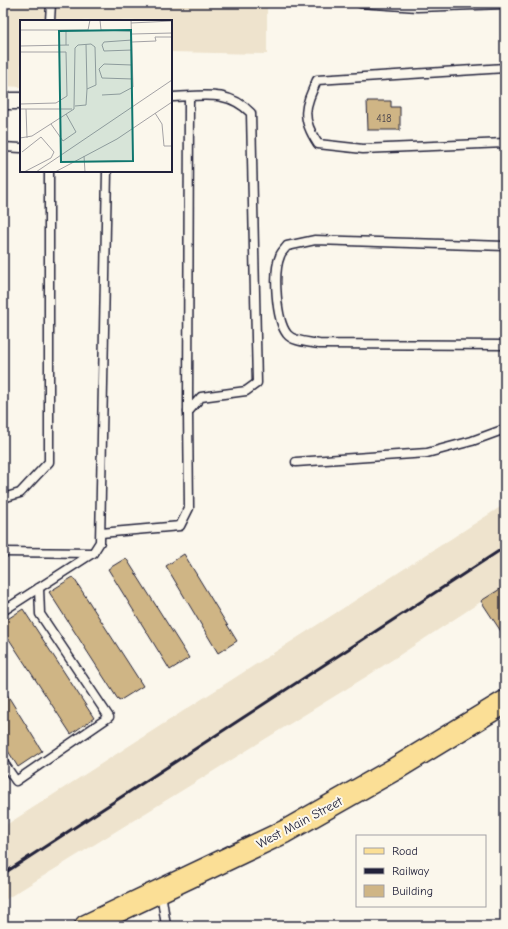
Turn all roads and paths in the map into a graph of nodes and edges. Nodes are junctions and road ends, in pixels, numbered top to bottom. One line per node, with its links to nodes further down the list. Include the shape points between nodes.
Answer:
1 (51, 3): 4 (lane)
2 (360, 3): 3 (lane, via 417,7)
3 (505, 4)
4 (50, 20)
5 (505, 68): 10 (lane, via 317,80 306,105 308,129 318,144 363,149)
6 (189, 96): 7 (lane); 17 (lane); 17 (lane, via 225,96 242,103 251,113 256,383 246,391 201,397)
7 (172, 97)
8 (3, 101): 9 (street)
9 (20, 101)
10 (505, 143)
11 (3, 147): 12 (lane)
12 (20, 148)
13 (49, 172): 20 (lane, via 49,462 20,493)
14 (107, 172): 21 (lane)
15 (505, 246): 16 (lane, via 314,240 287,246 280,256 276,274 279,318 288,335 299,341 319,344)
16 (505, 345)
17 (188, 412): 21 (lane, via 189,508 180,526)
18 (505, 429): 19 (lane, via 427,453)
19 (296, 462)
20 (3, 498)
21 (101, 533): 23 (lane, via 100,542)
22 (3, 552): 23 (lane)
23 (93, 553): 24 (lane)
24 (39, 588): 25 (lane); 27 (lane, via 40,614 109,717 16,781)
25 (3, 611)
26 (505, 702): 28 (main road, West Main Street, via 284,832)
27 (3, 762)
28 (160, 891): 29 (main road, West Main Street); 30 (lane)
29 (86, 926)
30 (166, 926)

